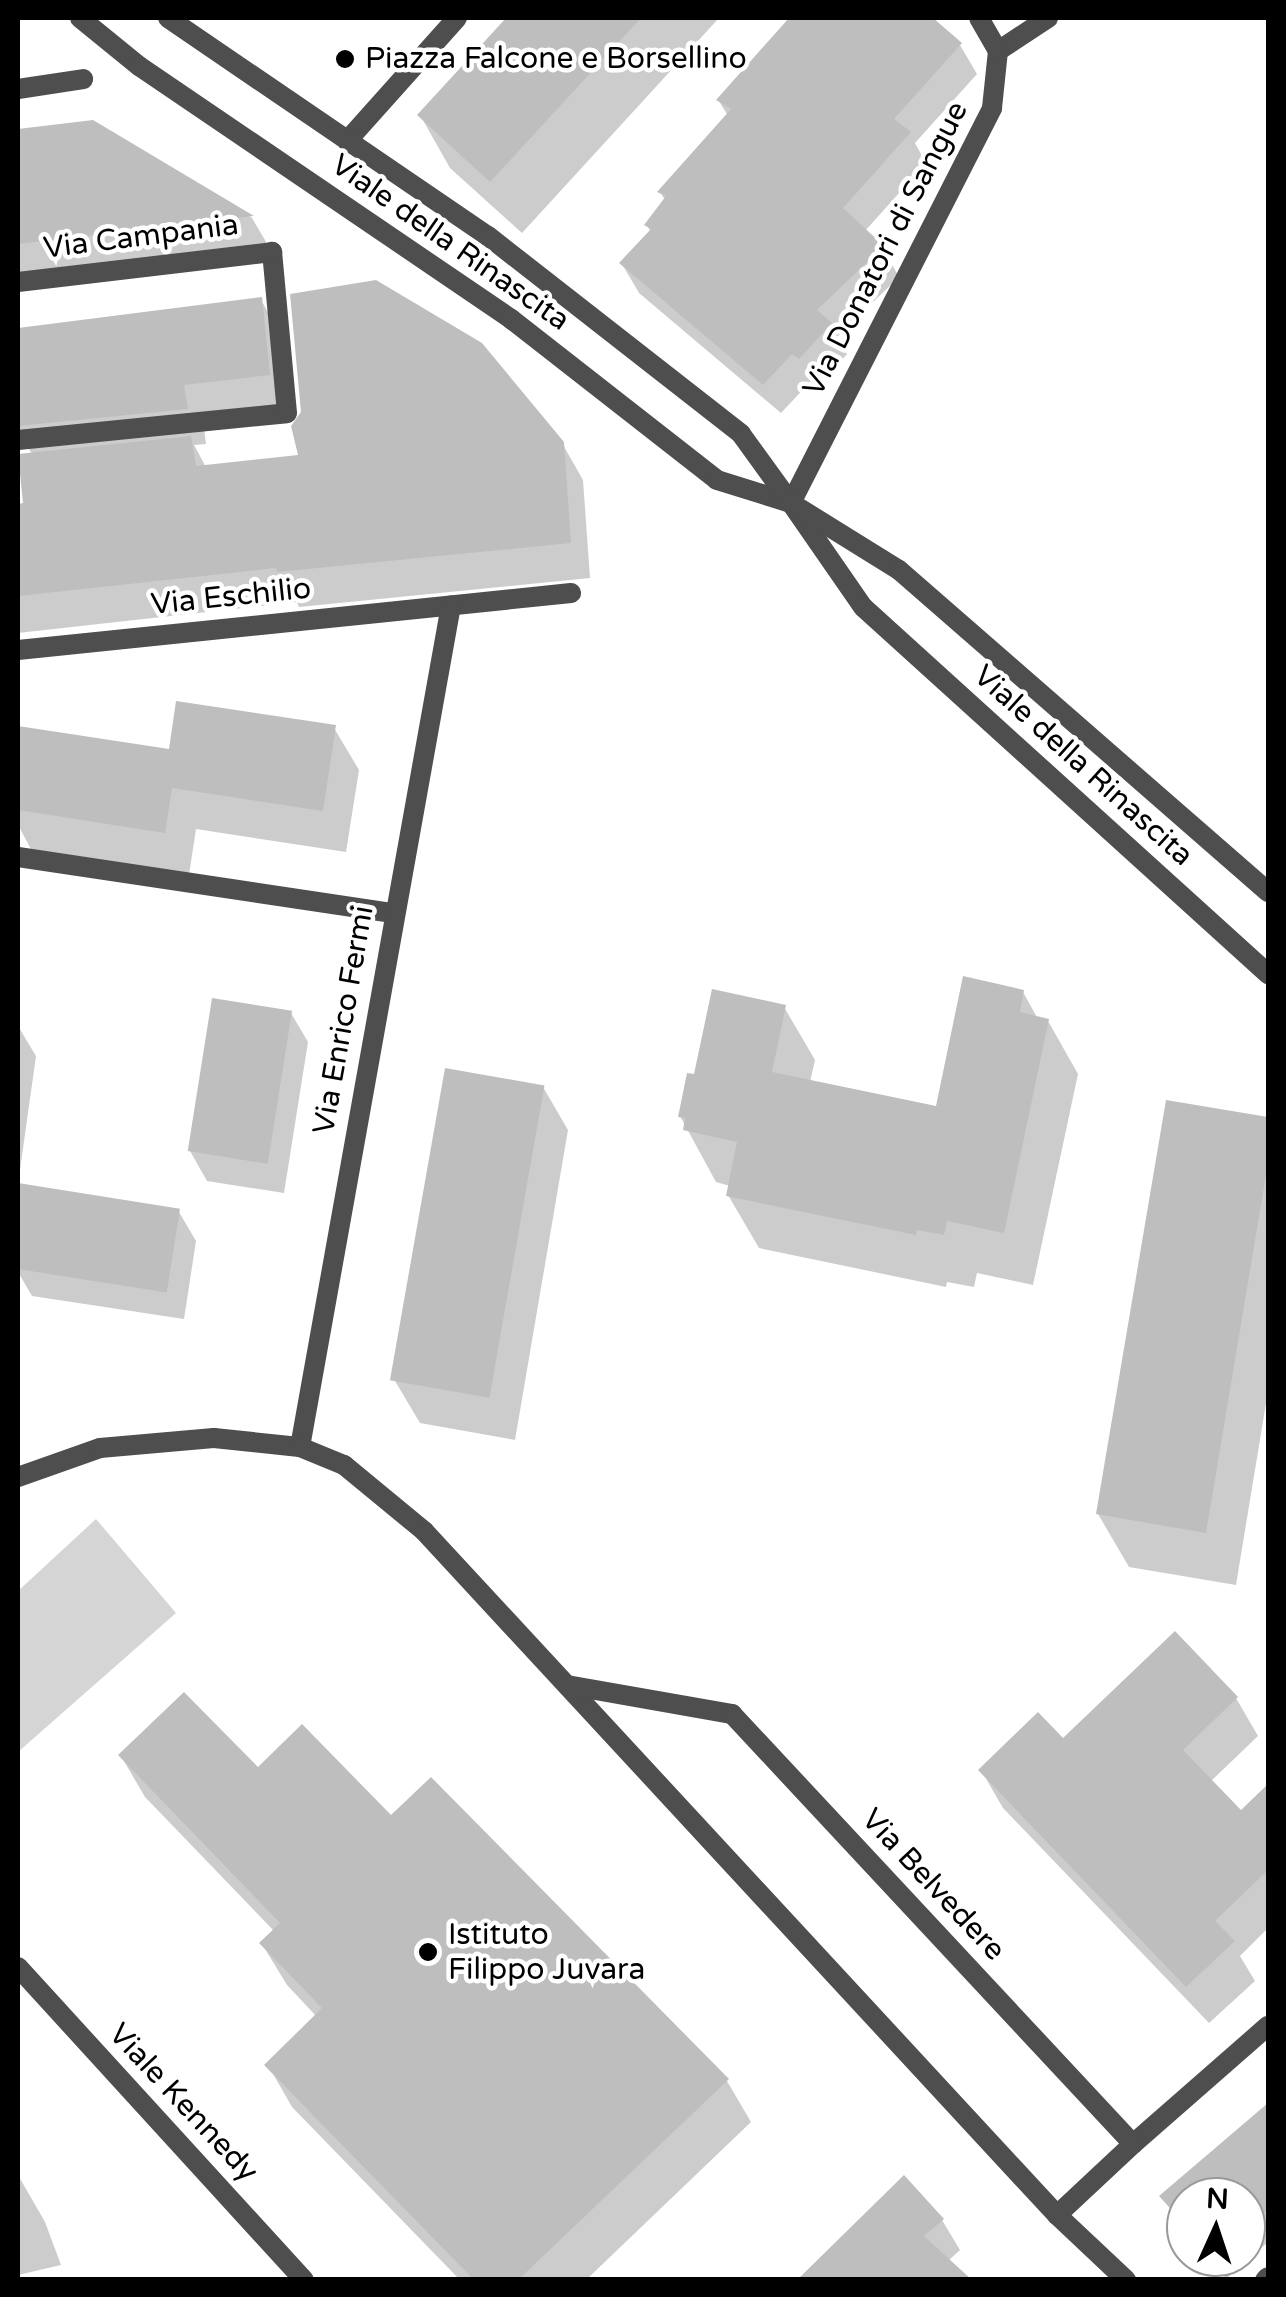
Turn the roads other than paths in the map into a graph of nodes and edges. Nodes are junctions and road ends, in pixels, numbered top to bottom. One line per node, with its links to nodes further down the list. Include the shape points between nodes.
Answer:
1 (80, 18): 12 (street, Viale della Rinascita, via 138,66 511,320 717,480)
2 (168, 18): 9 (street, Viale della Rinascita)
3 (457, 18): 9 (street)
4 (979, 18): 6 (street)
5 (1048, 18): 6 (street)
6 (998, 51): 12 (street, Via Donatori di Sangue, via 992,108)
7 (83, 79): 8 (street)
8 (18, 88)
9 (346, 141): 12 (street, Viale della Rinascita, via 488,236 741,434)
10 (18, 282): 11 (street, Via Campania, via 272,252 287,413)
11 (18, 440)
12 (791, 503): 17 (street, Viale della Rinascita, via 899,570); 19 (street, Viale della Rinascita, via 862,608)
13 (571, 593): 14 (street, Via Eschilio)
14 (451, 605): 15 (street, Via Eschilio); 18 (street, Via Enrico Fermi)
15 (18, 650)
16 (18, 858): 18 (street)
17 (1268, 892)
18 (394, 914): 20 (street, Via Enrico Fermi)
19 (1268, 974)
20 (300, 1446): 21 (street, via 214,1438 100,1448); 23 (street, via 344,1465 424,1531)
21 (25, 1476): 22 (street)
22 (18, 1490)
23 (567, 1685): 26 (street, Via Belvedere, via 732,1714); 27 (street)
24 (18, 1967): 28 (street, Viale Kennedy)
25 (1268, 2026): 26 (street)
26 (1133, 2144): 27 (street)
27 (1057, 2215): 29 (street)
28 (304, 2280)
29 (1126, 2280)

